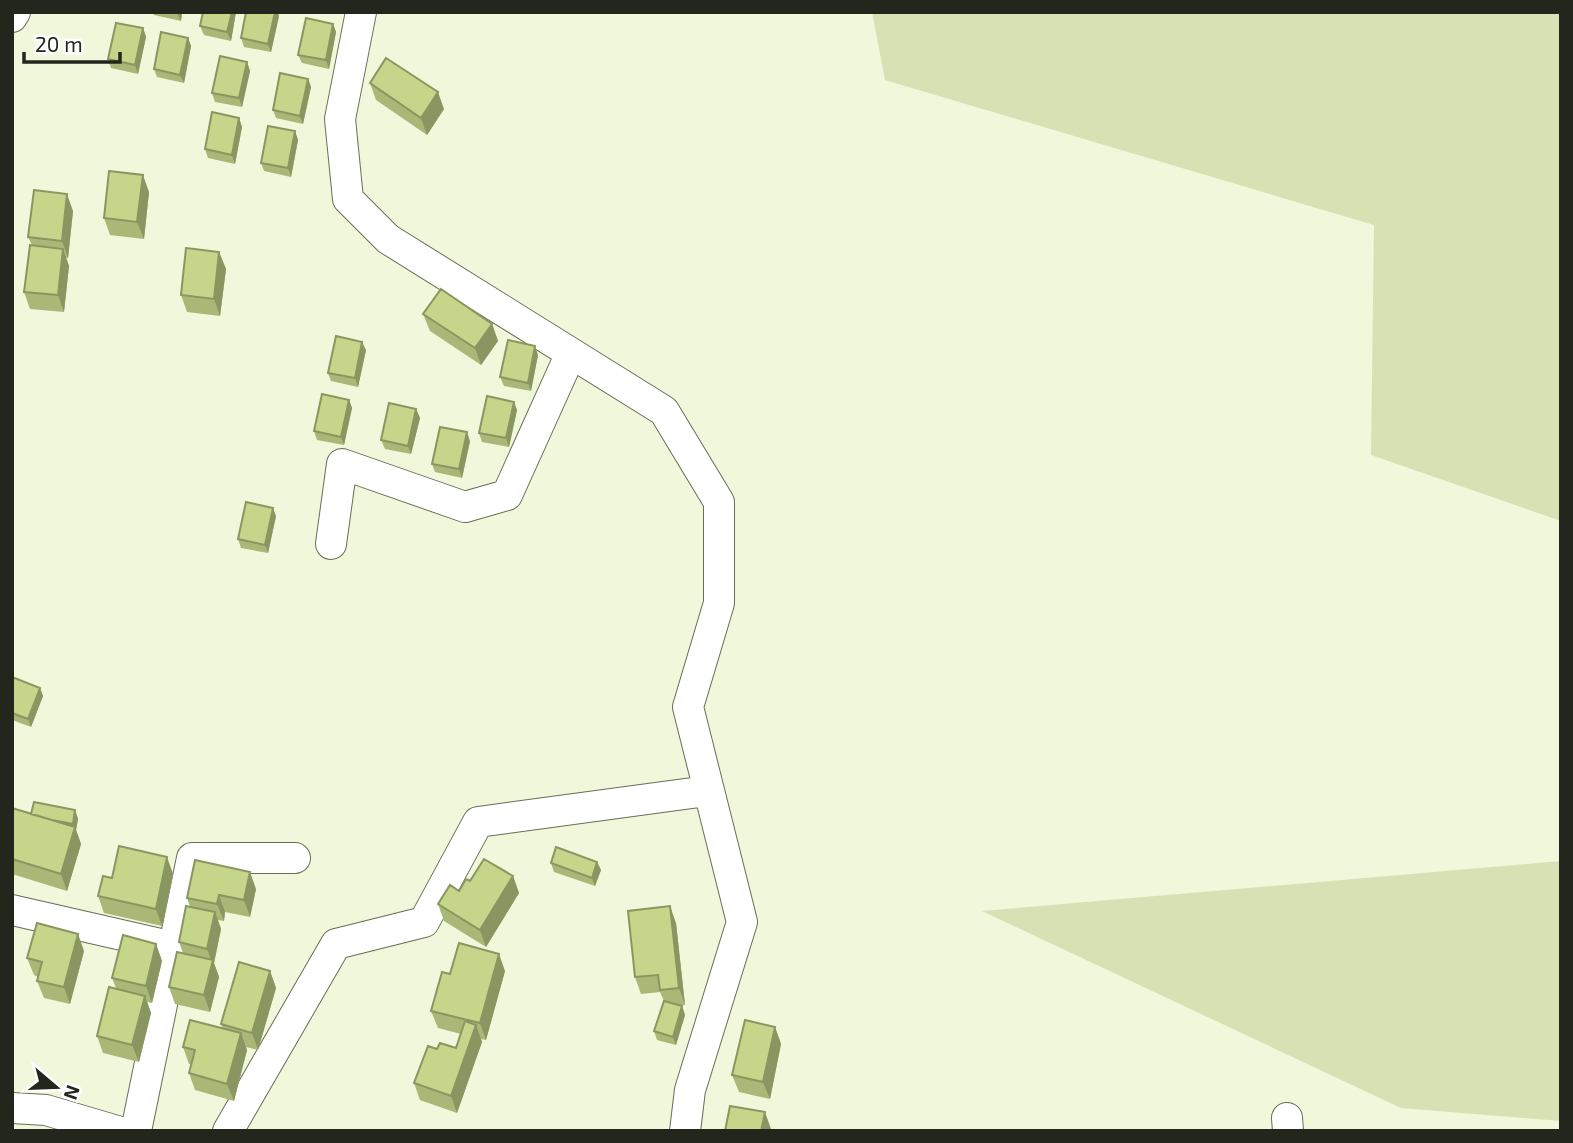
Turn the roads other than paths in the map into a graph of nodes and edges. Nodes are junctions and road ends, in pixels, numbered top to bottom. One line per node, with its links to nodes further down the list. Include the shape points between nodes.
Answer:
1 (15, 12): 3 (street)
2 (361, 12): 4 (street, via 340,120 348,198 388,239)
3 (12, 17)
4 (571, 353): 5 (street, via 507,495 465,507 342,464); 6 (street, via 664,411 719,502 719,603 688,707)
5 (331, 544)
6 (707, 791): 13 (street, via 478,822 424,922 336,944); 14 (street, via 742,922 690,1090)
7 (295, 858): 9 (street, via 192,858)
8 (12, 910): 9 (street)
9 (174, 947): 12 (street)
10 (12, 1108): 11 (street, via 46,1110)
11 (117, 1131)
12 (136, 1131)
13 (228, 1131)
14 (685, 1131)

